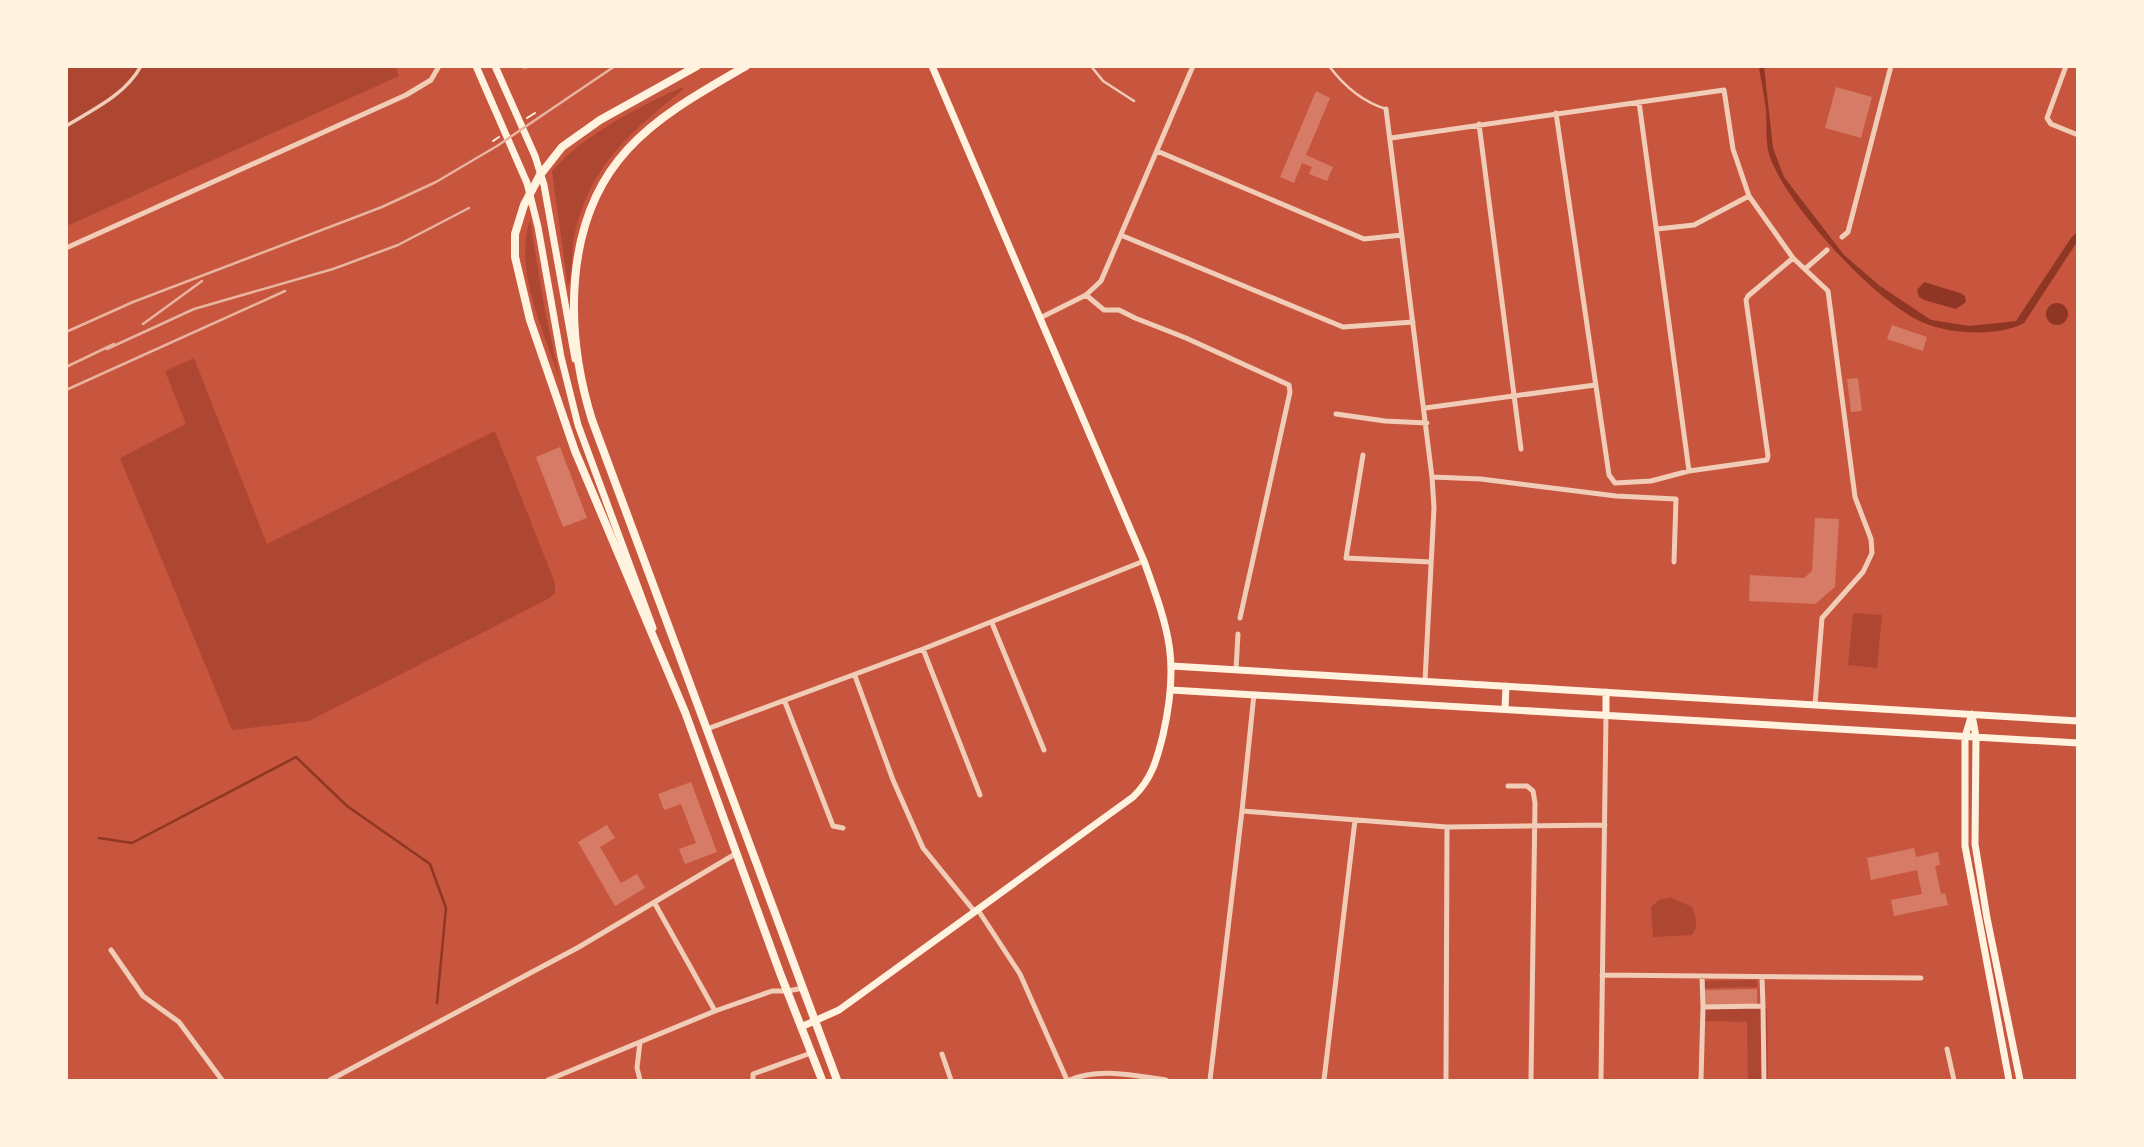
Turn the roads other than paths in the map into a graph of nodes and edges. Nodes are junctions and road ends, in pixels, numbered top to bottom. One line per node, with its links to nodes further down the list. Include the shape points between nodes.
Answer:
1 (141, 66): 18 (street, via 122,92)
2 (439, 66): 27 (street, via 431,80 406,95)
3 (476, 66): 58 (main road, via 531,198 578,425)
4 (495, 66): 36 (main road, via 544,184 567,324)
5 (697, 66): 58 (highway, via 600,120 562,147 524,205 515,257 521,289 587,484)
6 (746, 66): 36 (highway, via 648,130 620,159 593,201 575,282 576,329)
7 (932, 66): 32 (main road)
8 (1091, 66): 13 (lane, via 1103,81)
9 (1193, 66): 21 (street)
10 (1329, 66): 15 (lane, via 1371,105)
11 (1891, 66): 26 (street, via 1848,232)
12 (2066, 66): 19 (street, via 2047,118)
13 (1134, 101)
14 (1639, 102): 16 (street); 22 (street, via 1724,90 1733,149); 23 (street)
15 (1387, 109): 20 (street)
16 (1556, 113): 17 (street); 34 (street)
17 (1479, 124): 20 (street); 35 (street)
18 (66, 126)
19 (2077, 135)
20 (1391, 138): 25 (street)
21 (1157, 152): 24 (street); 25 (street, via 1364,239)
22 (1749, 196): 23 (street, via 1694,225); 29 (street)
23 (1657, 229): 42 (street)
24 (1123, 236): 31 (street, via 1101,281); 33 (street, via 1343,327)
25 (1402, 236): 33 (street)
26 (1842, 237)
27 (66, 248)
28 (1827, 250): 30 (street)
29 (1793, 258): 30 (street); 42 (street, via 1746,300 1767,460)
30 (1805, 269): 61 (street, via 1829,293 1855,497 1872,546 1863,572 1822,618)
31 (1086, 295): 32 (street); 47 (street, via 1104,310 1119,310 1289,385)
32 (1040, 318): 44 (main road)
33 (1413, 322): 37 (street)
34 (1595, 385): 35 (street); 42 (street, via 1609,475 1615,482 1651,481)
35 (1515, 396): 37 (street); 40 (street)
36 (588, 407): 66 (highway)
37 (1425, 408): 39 (street)
38 (1336, 414): 39 (street)
39 (1427, 423): 43 (street)
40 (1521, 449)
41 (1363, 455): 45 (street, via 1346,558)
42 (1689, 471)
43 (1432, 477): 45 (street); 46 (street, via 1676,499)
44 (1144, 562): 48 (street); 51 (main road, via 1164,616)
45 (1431, 562): 54 (street)
46 (1674, 562)
47 (1240, 618)
48 (992, 623): 50 (street); 71 (street)
49 (1238, 634): 52 (street)
50 (923, 649): 53 (street); 73 (street)
51 (1172, 666): 52 (main road); 56 (main road)
52 (1236, 670): 54 (main road)
53 (855, 676): 60 (street); 82 (street, via 923,848)
54 (1426, 681): 55 (main road)
55 (1506, 686): 57 (main road); 62 (main road)
56 (1171, 690): 59 (main road); 82 (main road, via 1155,765 1143,787)
57 (1606, 692): 61 (main road); 64 (main road)
58 (678, 693): 67 (highway)
59 (1254, 694): 62 (main road); 74 (street)
60 (785, 702): 66 (street); 79 (street, via 833,825)
61 (1815, 705): 63 (main road)
62 (1505, 709): 64 (main road)
63 (1972, 714): 65 (main road); 68 (main road); 69 (main road)
64 (1606, 716): 68 (main road); 76 (street)
65 (2077, 721)
66 (706, 729): 67 (highway); 88 (highway)
67 (693, 734): 80 (highway)
68 (1965, 737): 69 (main road); 117 (main road, via 1965,846)
69 (1976, 737): 70 (main road); 118 (main road, via 1975,844)
70 (2077, 743)
71 (1044, 750)
72 (1507, 786): 77 (street, via 1527,786 1533,791)
73 (981, 794)
74 (1242, 811): 75 (street); 109 (street)
75 (1355, 820): 78 (street); 110 (street)
76 (1605, 825): 77 (street); 84 (street)
77 (1534, 826): 78 (street); 112 (street)
78 (1447, 827): 111 (street)
79 (843, 828)
80 (737, 853): 81 (street); 89 (highway)
81 (654, 902): 92 (street); 100 (street)
82 (976, 911): 93 (main road, via 839,1010); 107 (street, via 1020,974)
83 (111, 950): 99 (street, via 143,996 179,1022)
84 (1602, 975): 85 (street); 113 (street)
85 (1702, 976): 86 (street); 91 (street)
86 (1762, 978): 87 (street); 90 (street)
87 (1921, 978)
88 (804, 988): 89 (street); 93 (highway)
89 (787, 991): 92 (street, via 772,991); 94 (highway)
90 (1763, 1006): 91 (street); 115 (street)
91 (1703, 1007): 114 (street)
92 (715, 1011): 95 (street)
93 (816, 1021): 94 (main road); 105 (highway)
94 (801, 1027): 97 (highway)
95 (640, 1042): 101 (street); 102 (street)
96 (1947, 1049): 116 (street)
97 (811, 1053): 103 (street, via 753,1074); 104 (highway)
98 (942, 1054): 106 (street)
99 (222, 1080)
100 (330, 1080)
101 (548, 1080)
102 (640, 1080)
103 (753, 1080)
104 (822, 1080)
105 (837, 1080)
106 (951, 1080)
107 (1069, 1080): 108 (street, via 1098,1074)
108 (1166, 1080)
109 (1210, 1080)
110 (1324, 1080)
111 (1446, 1080)
112 (1531, 1080)
113 (1601, 1080)
114 (1701, 1080)
115 (1764, 1080)
116 (1954, 1080)
117 (2009, 1080)
118 (2020, 1080)

